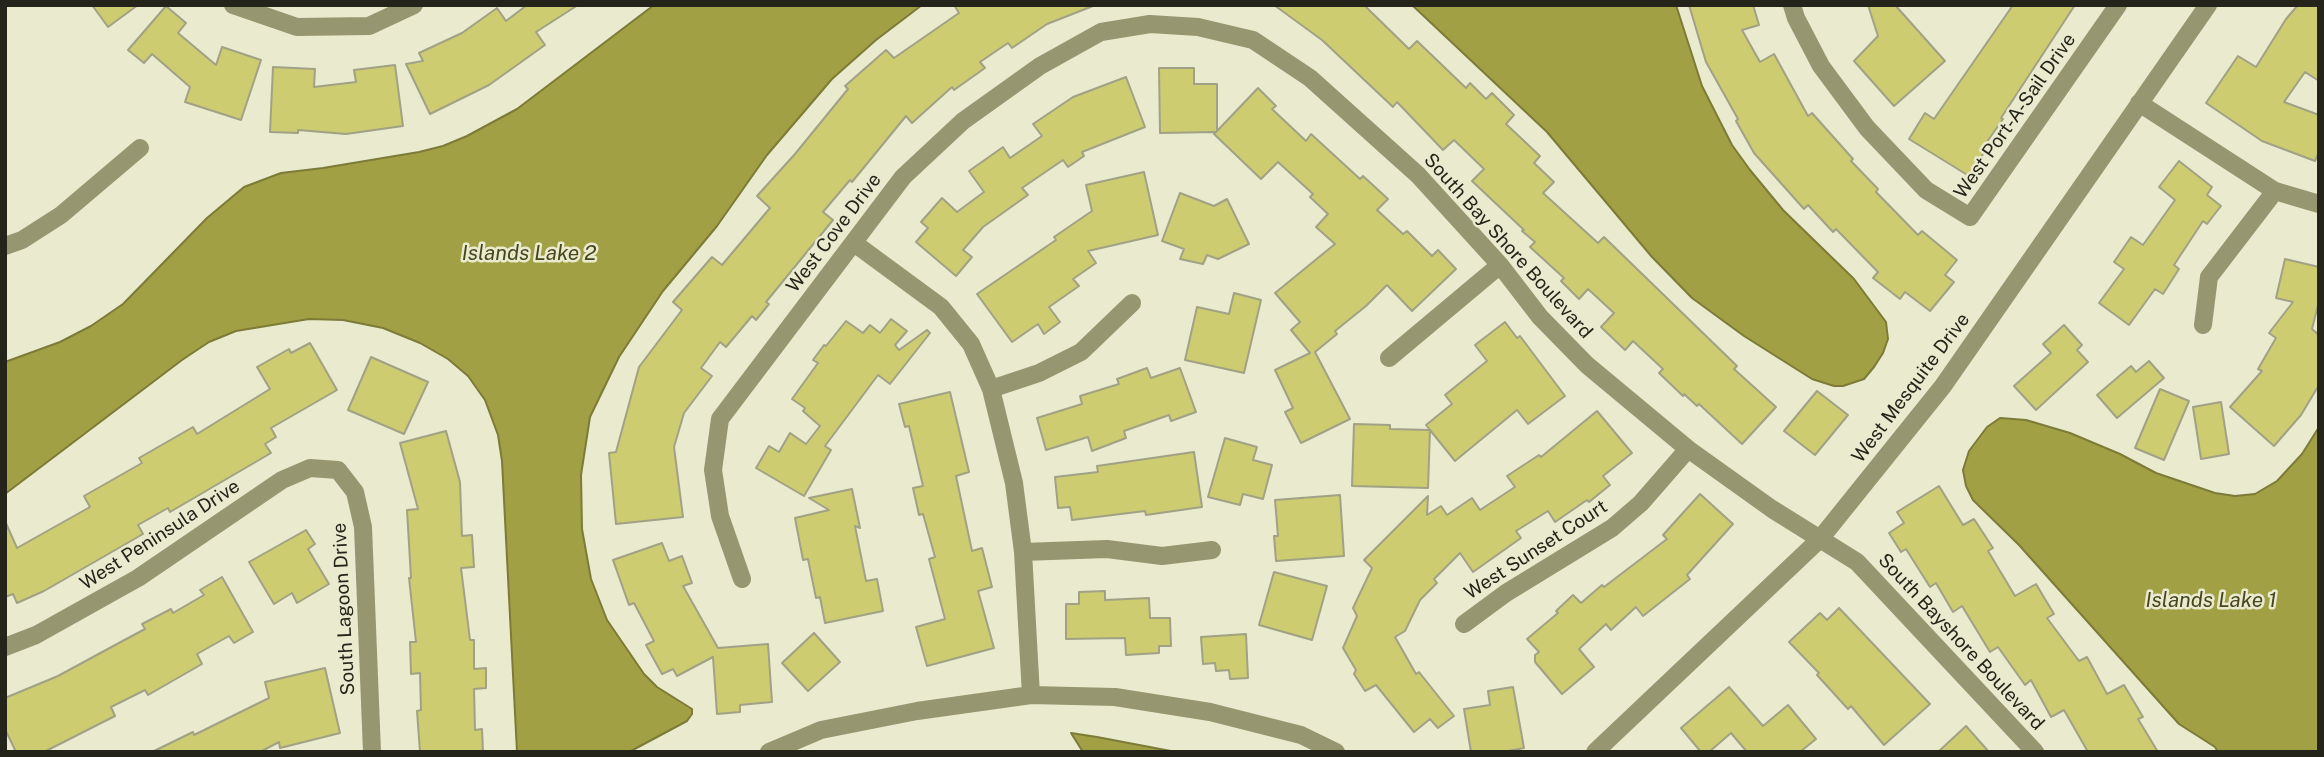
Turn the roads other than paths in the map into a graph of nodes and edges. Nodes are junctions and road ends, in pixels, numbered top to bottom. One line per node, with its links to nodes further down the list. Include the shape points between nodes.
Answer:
1 (233, 5): 2 (street, via 297,27 369,26)
2 (414, 5)
3 (1792, 5): 4 (street, West Port-A-Sail Drive, via 1821,66 1867,128 1926,190 1970,217)
4 (2118, 5)
5 (2208, 5): 7 (street, West Mesquite Drive)
6 (1150, 24): 12 (street, West Cove Drive, via 1101,32 1040,66 963,121 903,177); 13 (street, South Bay Shore Boulevard, via 1198,27 1252,40 1310,78 1418,175)
7 (2139, 103): 9 (street); 20 (street, West Mesquite Drive, via 1943,386)
8 (140, 148): 11 (street, via 61,215 22,240)
9 (2276, 191): 10 (street); 15 (street, via 2209,277)
10 (2319, 204)
11 (7, 241)
12 (854, 243): 17 (street, via 941,307 971,344); 23 (street, West Cove Drive, via 720,419 713,470 720,516)
13 (1500, 265): 16 (street); 18 (street, South Bay Shore Boulevard, via 1587,365)
14 (1132, 303): 17 (street, via 1081,352)
15 (2203, 325)
16 (1389, 358)
17 (991, 389): 22 (street, via 1014,483)
18 (1688, 449): 20 (street, South Bay Shore Boulevard); 24 (street, West Sunset Court, via 1641,503 1612,528)
19 (338, 470): 25 (street, West Peninsula Drive, via 310,468 282,480 138,578 36,635); 27 (street, South Lagoon Drive, via 355,492 363,527)
20 (1820, 539): 30 (street, West Mesquite Drive); 31 (street, South Bayshore Boulevard, via 1857,562)
21 (1212, 550): 22 (street, via 1162,556 1107,549)
22 (1023, 552): 26 (street)
23 (742, 579)
24 (1464, 624)
25 (5, 646)
26 (1031, 695): 28 (street, via 821,730); 29 (street, via 1115,697 1210,712 1301,735)
27 (372, 752)
28 (769, 752)
29 (1336, 752)
30 (1595, 752)
31 (2035, 752)

